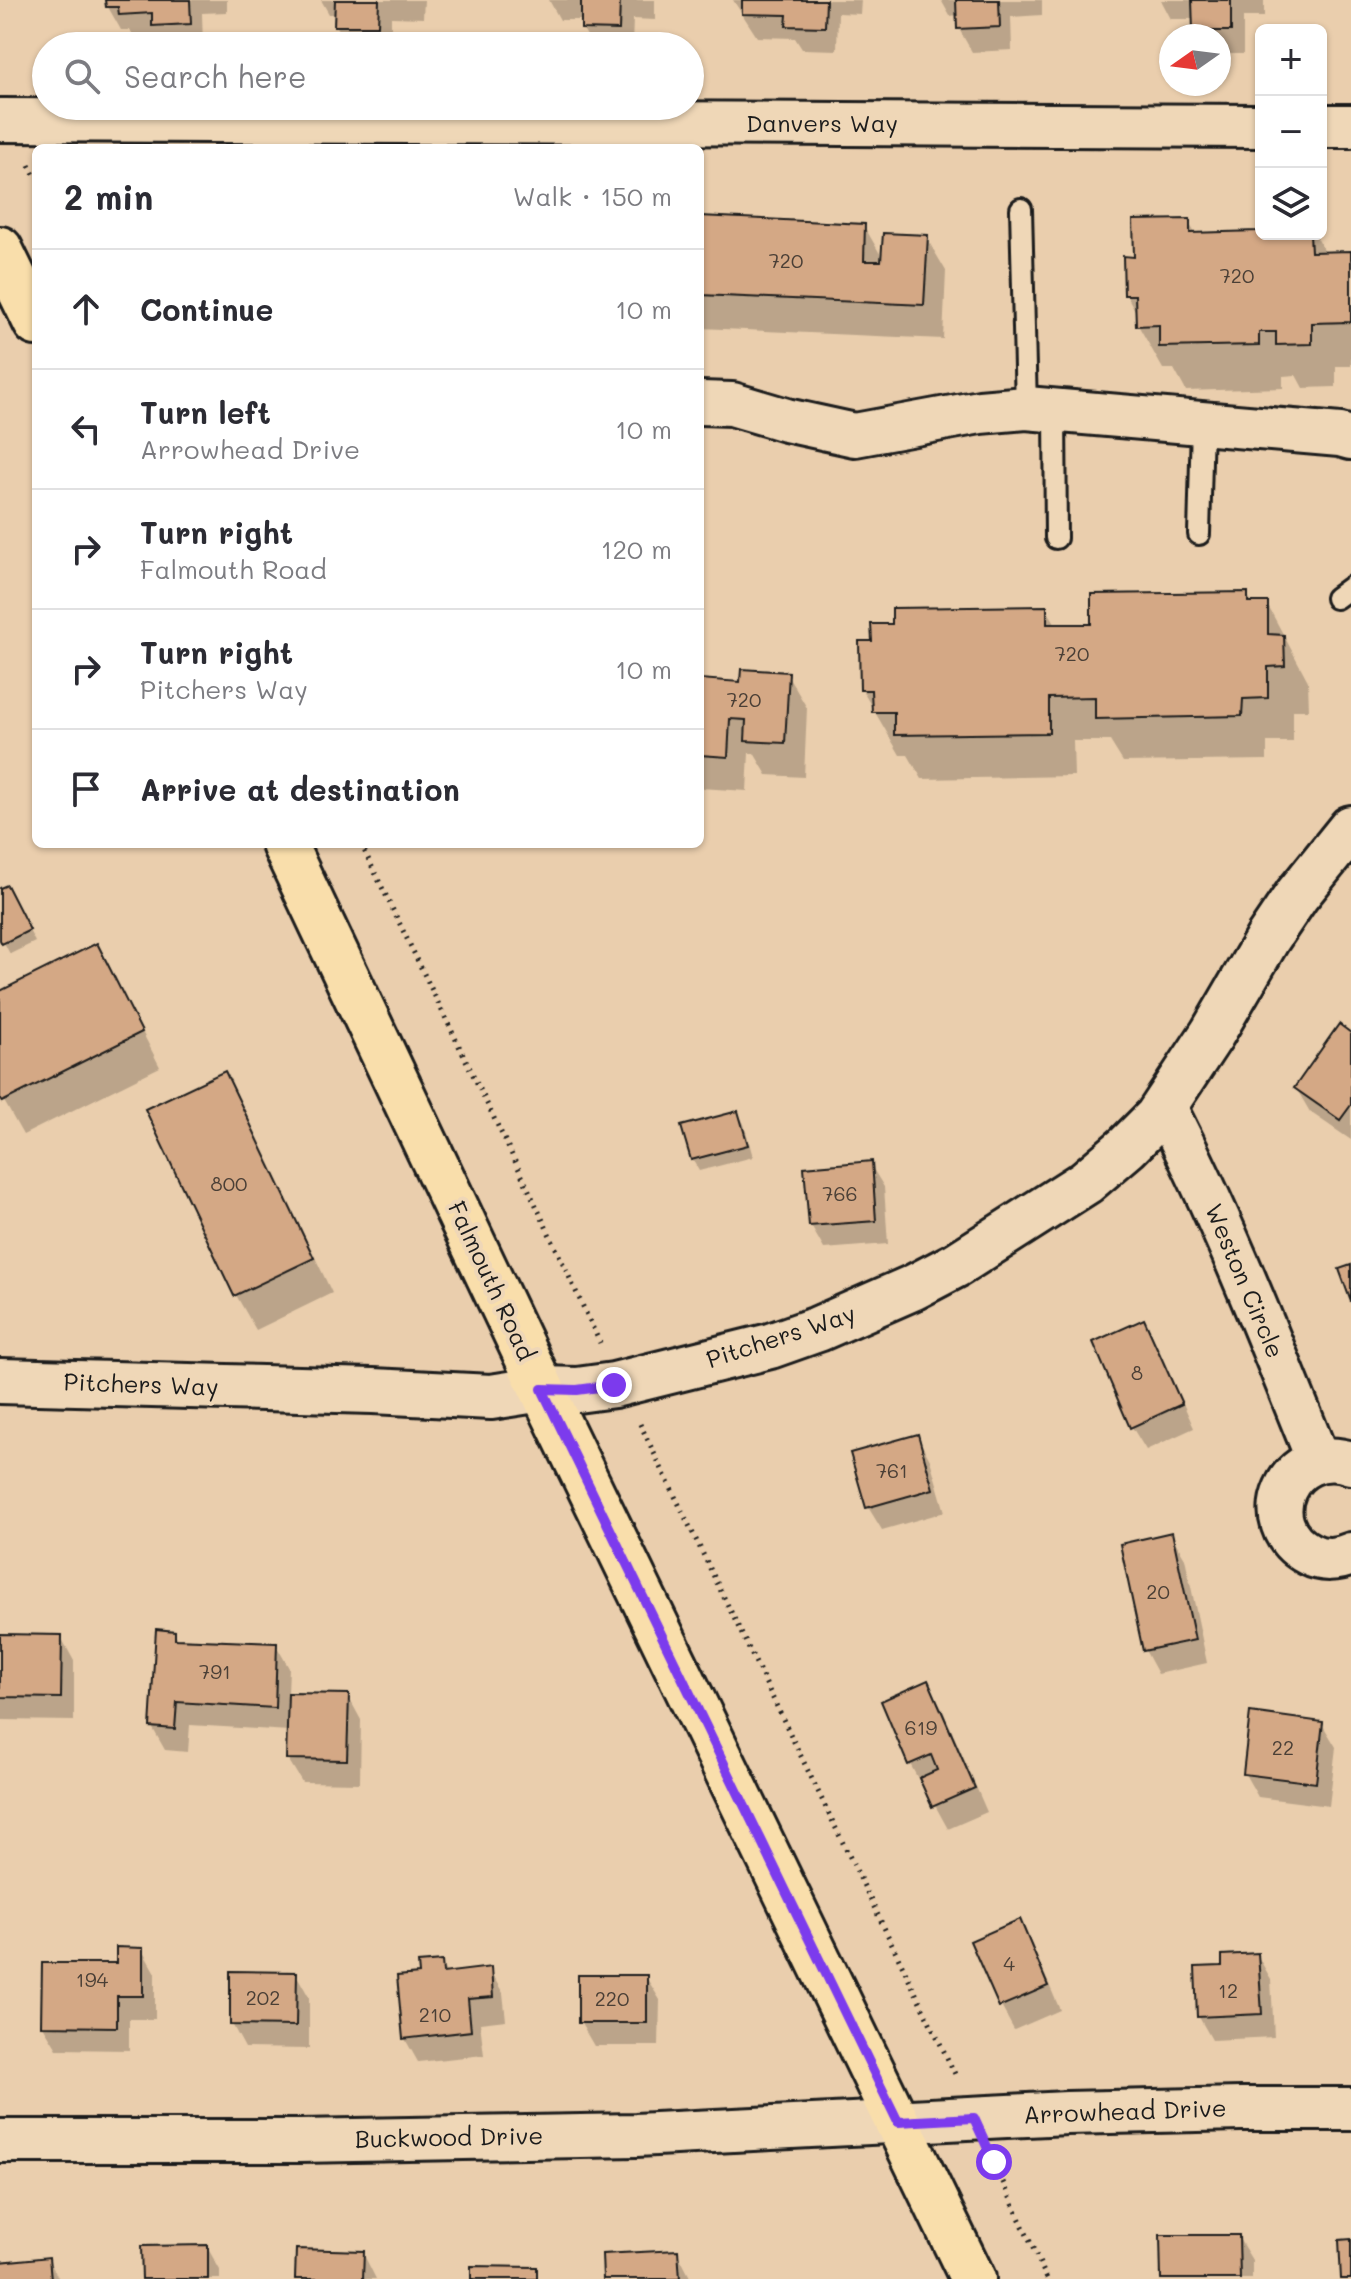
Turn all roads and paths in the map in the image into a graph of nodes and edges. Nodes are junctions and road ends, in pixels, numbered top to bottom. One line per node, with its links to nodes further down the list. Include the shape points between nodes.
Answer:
1 (0, 120): 2 (street, Danvers Way)
2 (1255, 126)
3 (1327, 126): 4 (street)
4 (1351, 126)
5 (1021, 209): 9 (lane)
6 (0, 249): 7 (main road)
7 (32, 315)
8 (704, 403): 9 (street, via 732,404 855,435 980,412)
9 (1040, 410): 10 (street); 13 (lane)
10 (1202, 424): 11 (street); 12 (lane)
11 (1351, 438)
12 (1199, 534)
13 (1056, 538)
14 (1351, 828): 17 (main road, Pitchers Way, via 1268,938)
15 (286, 848): 20 (main road, Falmouth Road)
16 (363, 848): 18 (path)
17 (1164, 1106): 20 (main road, Pitchers Way, via 1086,1182 902,1293 770,1346 614,1385); 22 (street, Weston Circle)
18 (595, 1332)
19 (0, 1381): 20 (main road, Pitchers Way, via 491,1397)
20 (542, 1389): 26 (main road, Falmouth Road)
21 (647, 1439): 25 (path)
22 (1335, 1462): 23 (street, Weston Circle, via 1303,1466 1292,1477 1280,1506 1282,1521 1288,1536 1313,1556)
23 (1351, 1554)
24 (1351, 2109): 25 (street, Arrowhead Drive)
25 (974, 2118): 26 (street, Arrowhead Drive); 29 (path)
26 (898, 2122): 27 (street, Buckwood Drive, via 636,2135); 28 (main road, Falmouth Road)
27 (0, 2141)
28 (973, 2279)
29 (1047, 2279)

